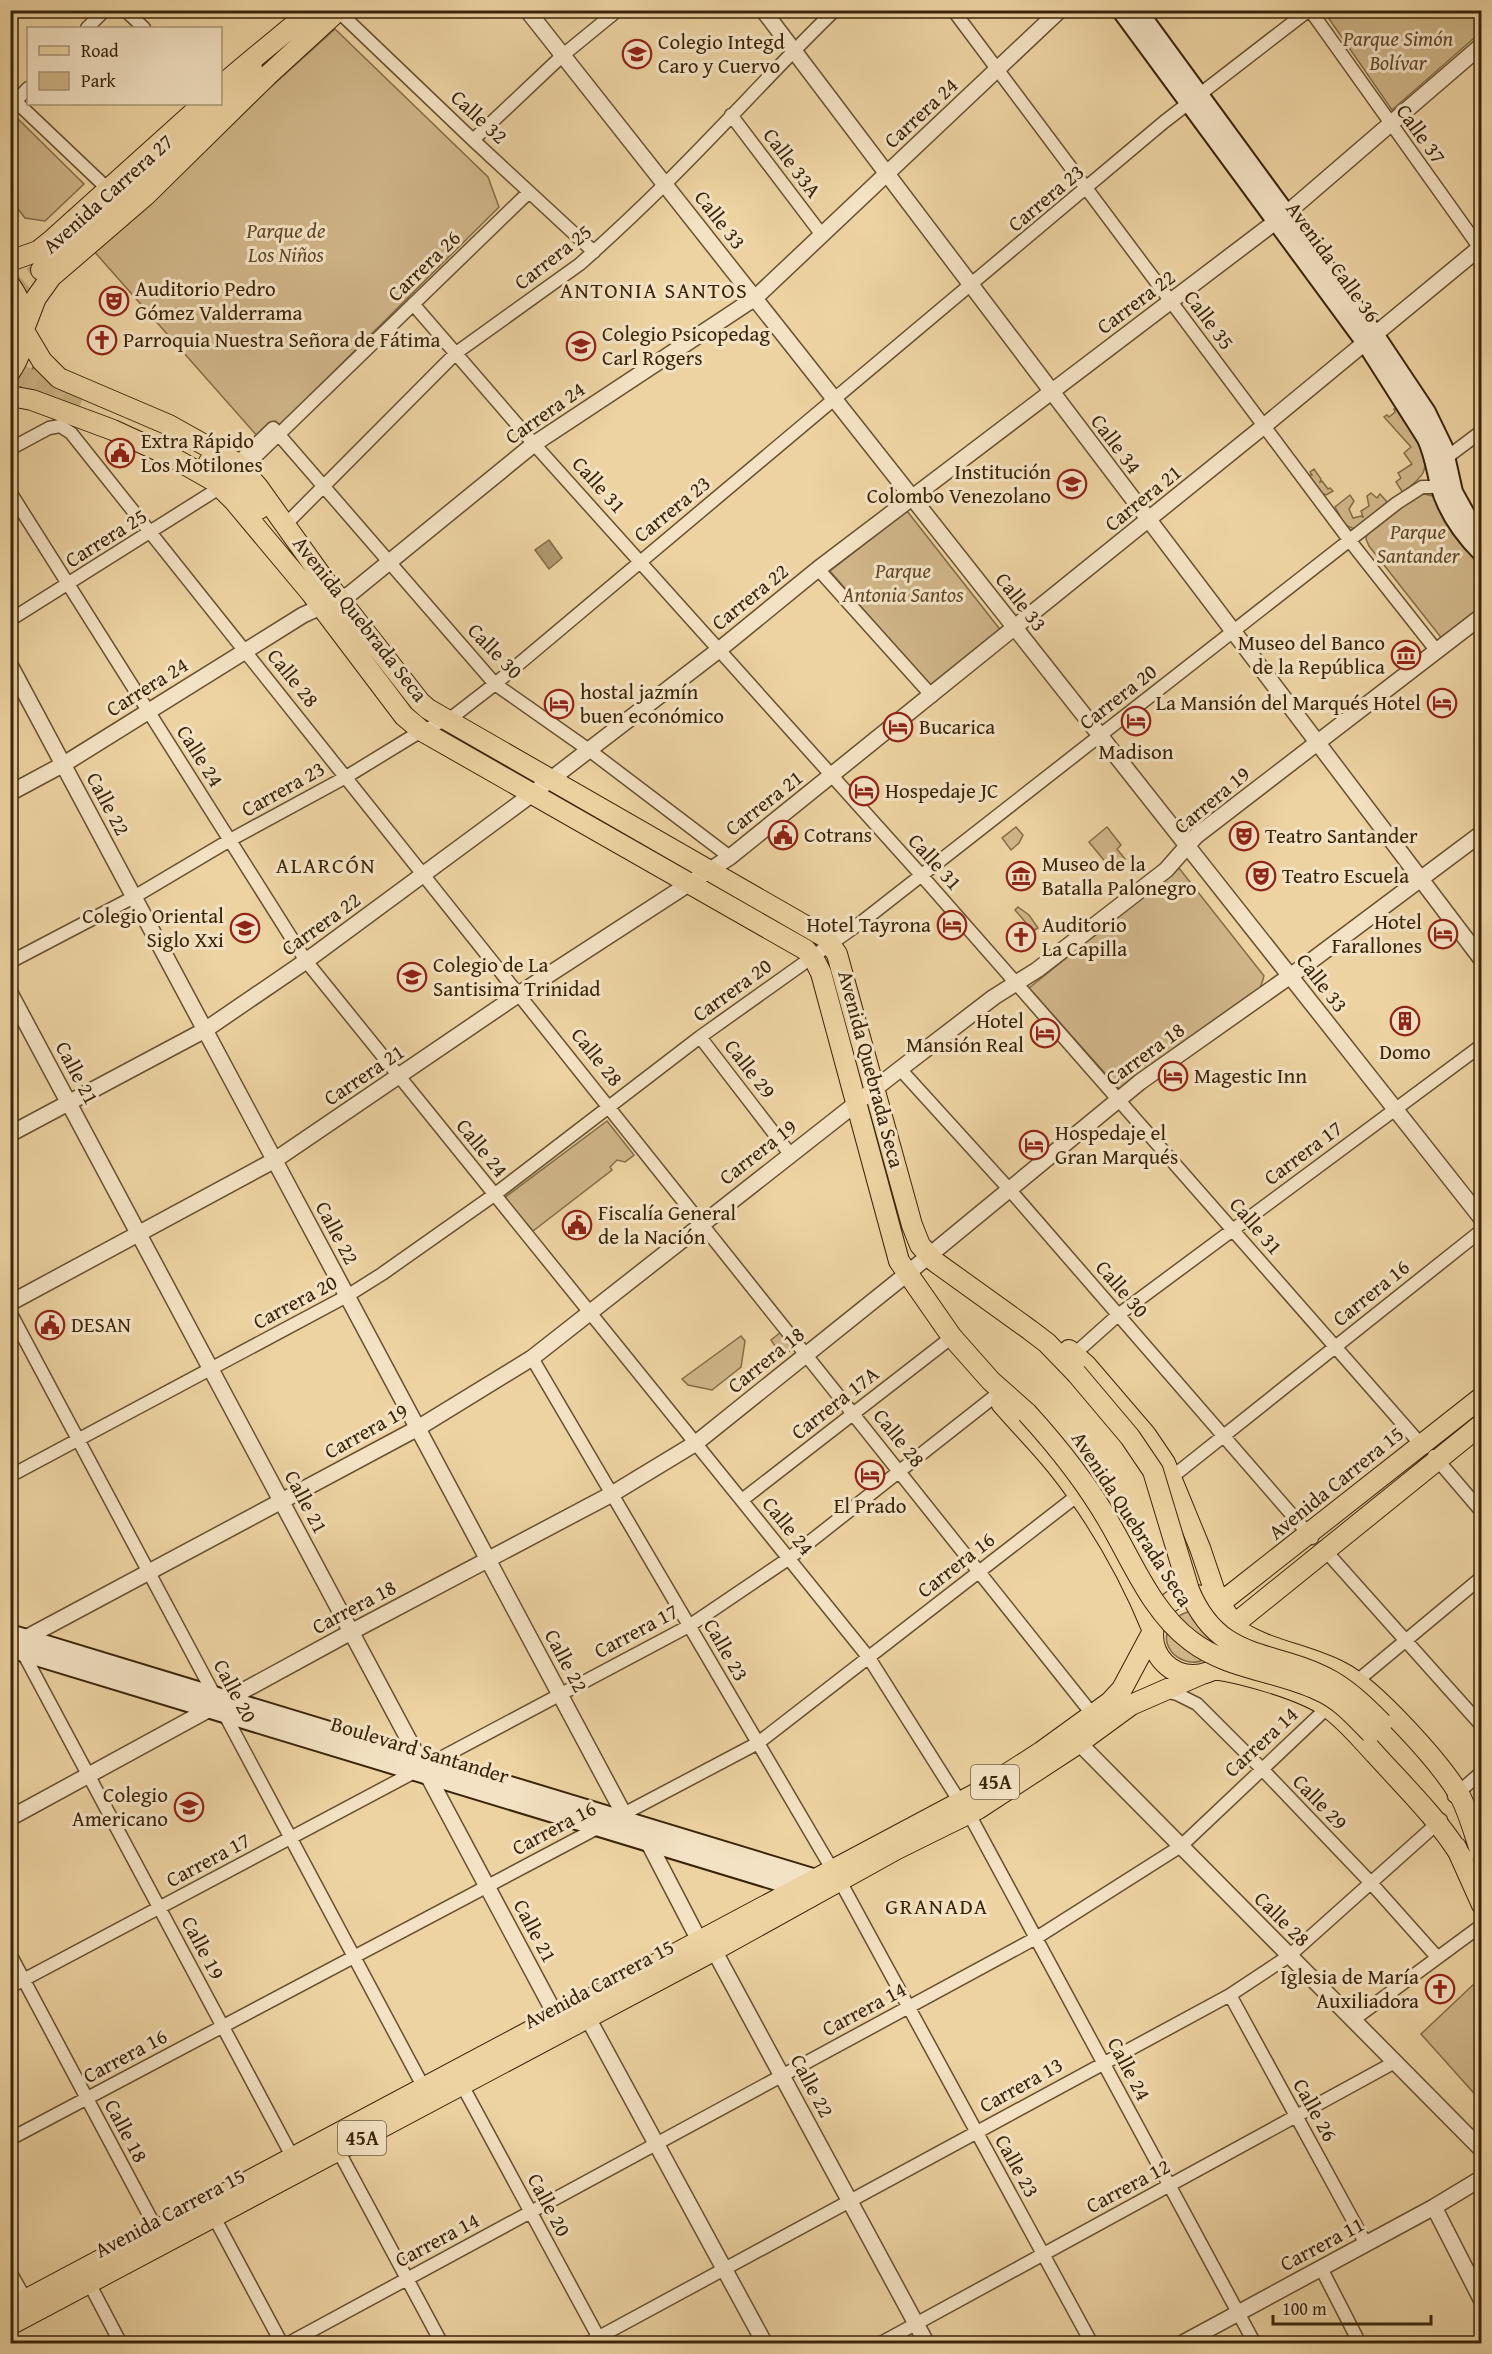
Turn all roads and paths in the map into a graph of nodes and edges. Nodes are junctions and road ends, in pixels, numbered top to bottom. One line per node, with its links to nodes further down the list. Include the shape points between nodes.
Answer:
1 (105, 10): 14 (street)
2 (125, 10): 15 (street)
3 (311, 10): 16 (main road)
4 (527, 10): 19 (street, Calle 33)
5 (618, 10): 19 (street)
6 (763, 10): 18 (street, Calle 34)
7 (835, 10): 18 (street, Carrera 25)
8 (953, 10): 20 (street, Calle 35)
9 (1060, 10): 20 (street, Carrera 24)
10 (1120, 10): 23 (main road, Avenida Calle 36)
11 (1138, 10): 23 (main road, Avenida Calle 36)
12 (1309, 10): 23 (street, Carrera 23); 29 (street, Calle 37)
13 (338, 11): 30 (street, Calle 32); 47 (main road, Avenida Carrera 27, via 145,196 51,277 36,298)
14 (88, 27)
15 (143, 27)
16 (271, 45): 21 (main road); 25 (main road)
17 (1482, 45): 29 (street, Carrera 22)
18 (793, 50): 28 (street, Carrera 25); 31 (street, Calle 34)
19 (563, 55): 30 (street); 32 (street, Calle 33)
20 (998, 69): 31 (street, Carrera 24); 33 (street, Calle 35)
21 (222, 85)
22 (27, 89): 24 (street)
23 (1194, 98): 33 (street, Carrera 23); 36 (main road, Avenida Calle 36)
24 (13, 99): 34 (street)
25 (222, 101)
26 (202, 105): 34 (main road, Avenida Carrera 27)
27 (218, 105): 41 (main road, via 165,159)
28 (732, 115): 32 (street, Carrera 25); 37 (street, Calle 33A)
29 (1390, 124): 36 (street, Carrera 22); 38 (street, Calle 37)
30 (473, 140): 35 (street, Calle 32)
31 (887, 173): 37 (street, Carrera 24); 43 (street, Calle 34)
32 (665, 185): 39 (street, Carrera 25); 44 (street, Calle 33)
33 (1087, 189): 43 (street, Carrera 23); 45 (street, Calle 35)
34 (109, 190): 40 (main road, Avenida Carrera 27, via 45,246)
35 (529, 192): 39 (street, Calle 32); 46 (street, Carrera 26)
36 (1281, 217): 45 (street, Carrera 22); 48 (main road, Avenida Calle 36)
37 (822, 235): 44 (street, Carrera 24)
38 (1481, 248): 48 (street, Carrera 21)
39 (594, 252): 49 (street, Carrera 25)
40 (10, 261)
41 (41, 270)
42 (10, 285): 47 (main road, Avenida Quebrada Seca, via 24,309)
43 (971, 286): 51 (street, Calle 34); 53 (street, Carrera 23)
44 (755, 298): 53 (street, Calle 33); 58 (street, Carrera 24)
45 (1172, 302): 51 (street, Carrera 22); 55 (street, Calle 35)
46 (413, 304): 49 (street, Calle 31); 56 (street, Carrera 26)
47 (26, 329): 50 (main road, Avenida Carrera 27, via 20,355); 61 (main road, Avenida Quebrada Seca, via 42,361 59,378 170,424)
48 (1370, 339): 55 (street, Carrera 21); 60 (main road, Avenida Calle 36, via 1434,422); 64 (main road, Avenida Calle 36, via 1433,453)
49 (456, 353): 58 (street, Calle 31); 62 (street, Carrera 25)
50 (10, 372)
51 (1050, 392): 66 (street, Carrera 22); 67 (street, Calle 34)
52 (10, 396): 63 (main road, Avenida Quebrada Seca, via 113,429 208,476)
53 (835, 400): 66 (street, Calle 33); 73 (street, Carrera 23)
54 (81, 403): 77 (main road, via 188,450 232,478 277,533)
55 (1264, 426): 67 (street, Carrera 21); 71 (street, Calle 35)
56 (276, 431): 61 (street, Carrera 26); 62 (street, Calle 30)
57 (1482, 431): 60 (street)
58 (534, 444): 73 (street, Calle 31); 74 (street, Carrera 24)
59 (10, 449): 69 (street, Calle 28, via 49,428 66,428)
60 (1446, 458): 70 (main road, Avenida Calle 36, via 1460,505)
61 (240, 466): 68 (main road, Avenida Quebrada Seca)
62 (323, 486): 68 (street, Carrera 25); 74 (street, Calle 30)
63 (221, 487): 69 (street, Carrera 25); 77 (main road, Avenida Quebrada Seca)
64 (1440, 487): 71 (street, Carrera 20, via 1415,490); 72 (main road, Avenida Calle 36, via 1454,519)
65 (10, 492): 76 (street, Calle 24)
66 (912, 497): 75 (street, Carrera 22); 81 (street, Calle 33)
67 (1148, 521): 81 (street, Carrera 21); 82 (street, Calle 34)
68 (286, 524): 78 (main road, Avenida Quebrada Seca)
69 (151, 533): 76 (street, Carrera 25); 85 (street, Calle 28)
70 (1482, 536)
71 (1350, 541): 82 (street, Carrera 20); 84 (street, Calle 35)
72 (1482, 554)
73 (641, 560): 83 (street, Calle 31); 87 (street, Carrera 23)
74 (390, 563): 78 (street, Carrera 24); 87 (street, Calle 30)
75 (818, 568): 83 (street, Carrera 22); 88 (street)
76 (69, 584): 80 (street, Carrera 25); 89 (street, Calle 24)
77 (315, 600): 78 (street, Carrera 24); 85 (street, Carrera 24); 91 (main road, Avenida Quebrada Seca, via 404,716)
78 (340, 600): 90 (main road, Avenida Quebrada Seca, via 420,702)
79 (1482, 616): 84 (street, Carrera 19)
80 (10, 620)
81 (1015, 628): 88 (street, Carrera 21); 92 (street, Calle 33)
82 (1231, 632): 92 (street, Carrera 20); 93 (street, Calle 34)
83 (720, 649): 94 (street, Carrera 22); 96 (street, Calle 31)
84 (1436, 650): 93 (street, Carrera 19)
85 (245, 651): 89 (street, Carrera 24); 97 (street, Calle 28)
86 (10, 665): 95 (street, Calle 22)
87 (495, 684): 90 (street, Carrera 23); 94 (street, Calle 30)
88 (932, 696): 96 (street, Carrera 21)
89 (148, 711): 95 (street, Carrera 24); 102 (street, Calle 24)
90 (446, 720): 91 (street, Carrera 23); 98 (main road, Avenida Quebrada Seca)
91 (422, 731): 97 (street, Carrera 23); 100 (main road, Avenida Quebrada Seca)
92 (1099, 736): 103 (street, Calle 33); 107 (street, Carrera 20)
93 (1316, 743): 103 (street, Carrera 19); 108 (street, Calle 34)
94 (589, 750): 98 (street, Carrera 22); 104 (street, Calle 30)
95 (64, 764): 99 (street, Carrera 24); 110 (street, Calle 22)
96 (832, 776): 104 (street, Carrera 21); 107 (street, Calle 31)
97 (346, 777): 102 (street, Carrera 23); 106 (street, Calle 28)
98 (550, 780): 100 (street, Carrera 22); 105 (main road, Avenida Quebrada Seca)
99 (10, 792)
100 (533, 793): 106 (street, Carrera 22); 109 (main road, Avenida Quebrada Seca)
101 (1482, 833): 108 (street, Carrera 18)
102 (230, 840): 110 (street, Carrera 23); 114 (street, Calle 24)
103 (1186, 846): 116 (street, Calle 33); 117 (street, Carrera 19, via 1166,870)
104 (730, 857): 105 (street, Carrera 21)
105 (709, 871): 109 (street, Carrera 21); 111 (main road, Avenida Quebrada Seca, via 819,932)
106 (424, 874): 114 (street, Carrera 22); 119 (street, Calle 28)
107 (922, 876): 111 (street, Carrera 20); 117 (street, Calle 31)
108 (1420, 879): 113 (street, Calle 34); 116 (street, Carrera 18)
109 (690, 883): 112 (main road, Avenida Quebrada Seca, via 797,943); 119 (street, Carrera 21)
110 (134, 897): 115 (street, Carrera 23); 120 (street, Calle 22)
111 (831, 943): 112 (street, Carrera 20); 125 (main road, Avenida Quebrada Seca)
112 (812, 957): 121 (street, Carrera 20); 128 (main road, Avenida Quebrada Seca, via 821,973)
113 (1482, 960)
114 (306, 961): 120 (street, Carrera 22); 124 (street, Calle 24)
115 (10, 962)
116 (1290, 977): 126 (street, Carrera 18); 130 (street, Calle 33)
117 (1016, 983): 123 (street, Carrera 19); 126 (street, Calle 31)
118 (10, 993): 127 (street, Calle 21)
119 (519, 994): 124 (street, Carrera 21); 129 (street, Calle 28)
120 (205, 1030): 127 (street, Carrera 22); 133 (street, Calle 22)
121 (700, 1037): 129 (street, Carrera 20); 132 (street, Calle 29)
122 (1482, 1045): 130 (street, Carrera 17)
123 (900, 1069): 125 (street, Carrera 19); 134 (street, Calle 30)
124 (399, 1076): 133 (street, Carrera 21); 135 (street, Calle 24)
125 (874, 1089): 128 (street, Carrera 19); 141 (main road, Avenida Quebrada Seca, via 912,1225)
126 (1118, 1099): 134 (street, Carrera 18); 138 (street, Calle 31)
127 (69, 1103): 131 (street, Carrera 22); 140 (street, Calle 21)
128 (856, 1103): 132 (street, Carrera 19); 142 (main road, Avenida Quebrada Seca, via 895,1251)
129 (609, 1106): 135 (street, Carrera 20); 137 (street, Calle 28)
130 (1395, 1110): 136 (street, Calle 33); 138 (street, Carrera 17)
131 (10, 1134)
132 (790, 1154): 137 (street, Carrera 19)
133 (275, 1160): 140 (street, Carrera 21); 143 (street, Calle 22)
134 (1009, 1189): 141 (street, Carrera 18); 147 (street, Calle 30)
135 (494, 1195): 143 (street, Carrera 20); 146 (street, Calle 24)
136 (1482, 1219)
137 (702, 1223): 146 (street, Carrera 19); 150 (street, Calle 28)
138 (1233, 1230): 147 (street, Carrera 17); 149 (street, Calle 31)
139 (1482, 1230): 149 (street, Carrera 16)
140 (139, 1233): 144 (street, Carrera 21); 153 (street, Calle 21)
141 (928, 1256): 142 (street, Carrera 18); 152 (main road, Avenida Quebrada Seca, via 1014,1318 1056,1341)
142 (906, 1274): 148 (main road, Avenida Quebrada Seca); 150 (street, Carrera 18)
143 (347, 1296): 153 (street, Carrera 20); 158 (street, Calle 22)
144 (10, 1303)
145 (10, 1312): 160 (street, Calle 20)
146 (590, 1312): 151 (street, Carrera 19); 161 (street, Calle 24)
147 (1118, 1315): 152 (street, Carrera 17); 159 (street, Calle 30)
148 (952, 1337): 154 (main road); 156 (street, Carrera 17A); 193 (main road, Avenida Quebrada Seca, bridge, via 1054,1443 1110,1523 1153,1599 1178,1630 1215,1655 1318,1690)
149 (1335, 1346): 159 (street, Carrera 16); 162 (street, Calle 31)
150 (806, 1354): 156 (street, Calle 28); 161 (street, Carrera 18)
151 (532, 1358): 158 (street, Carrera 19); 166 (street, Calle 23)
152 (1072, 1363): 165 (main road, via 1146,1435); 193 (main road, Avenida Quebrada Seca, bridge, via 1153,1471 1189,1590 1214,1630 1249,1652 1333,1681 1360,1702)
153 (211, 1369): 160 (street, Carrera 20); 169 (street, Calle 21)
154 (995, 1396): 163 (street, Carrera 17); 167 (main road)
155 (1482, 1397): 162 (main road, Avenida Carrera 15)
156 (853, 1413): 163 (street, Calle 28); 168 (street, Carrera 17A)
157 (1482, 1424): 162 (main road, Avenida Carrera 15)
158 (418, 1428): 169 (street, Carrera 19); 173 (street, Calle 22)
159 (1223, 1436): 165 (street, Carrera 16); 171 (street, Calle 30)
160 (78, 1440): 164 (street, Carrera 20); 174 (street, Calle 20)
161 (696, 1443): 166 (street, Carrera 18); 168 (street, Calle 24)
162 (1429, 1452): 170 (street, Calle 31); 171 (main road, Avenida Carrera 15)
163 (899, 1472): 172 (street, Carrera 17); 175 (street, Calle 28)
164 (10, 1476)
165 (1172, 1477): 177 (main road)
166 (612, 1494): 173 (street, Carrera 18); 178 (street, Calle 23)
167 (1078, 1495): 175 (street, Carrera 16); 180 (main road, via 1127,1574)
168 (742, 1500): 172 (street, Calle 24)
169 (282, 1501): 174 (street, Carrera 19); 181 (street, Calle 21)
170 (1482, 1512)
171 (1317, 1542): 177 (main road, Avenida Carrera 15); 179 (main road, Avenida Carrera 15); 183 (street, Calle 30)
172 (789, 1558): 178 (street, Carrera 17); 184 (street, Calle 24)
173 (488, 1560): 181 (street, Carrera 18); 188 (street, Calle 22)
174 (149, 1572): 182 (street, Carrera 19); 189 (street, Calle 20)
175 (979, 1572): 184 (street, Carrera 16); 191 (street, Calle 28)
176 (1482, 1577): 183 (street)
177 (1219, 1604): 179 (main road); 180 (main road, 45A, via 1200,1595 1179,1597 1161,1611)
178 (689, 1626): 188 (street, Carrera 17); 194 (street, Calle 23)
179 (1232, 1626): 185 (main road, via 1230,1651); 186 (main road, via 1259,1643 1323,1664)
180 (1154, 1631): 185 (main road, via 1154,1644 1167,1665 1190,1675); 191 (main road, Avenida Carrera 15 / 45A, via 1122,1689)
181 (351, 1632): 189 (street, Carrera 18); 196 (street, Calle 21)
182 (15, 1641): 189 (main road, Boulevard Santander); 199 (street, Calle 19)
183 (1405, 1641): 186 (street); 192 (street, Calle 30)
184 (869, 1658): 194 (street, Carrera 16); 201 (street, Calle 24)
185 (1208, 1672): 187 (main road, Avenida Carrera 15 / 45A); 190 (main road, via 1233,1673 1303,1694)
186 (1357, 1681): 200 (main road, via 1425,1751)
187 (1162, 1691): 195 (main road, Avenida Carrera 15 / 45A, via 1131,1705); 197 (street, Calle 29, via 1197,1704)
188 (560, 1695): 196 (street, Carrera 17); 203 (street, Calle 22)
189 (220, 1705): 196 (main road, Boulevard Santander); 199 (street, Carrera 18); 206 (street, Calle 20)
190 (1328, 1707): 197 (street, Carrera 14); 204 (main road)
191 (1093, 1715): 201 (main road, Avenida Carrera 15 / 45A)
192 (1482, 1726)
193 (1376, 1728): 200 (main road, Avenida Quebrada Seca); 204 (main road, Avenida Quebrada Seca, via 1418,1782)
194 (758, 1743): 203 (street, Carrera 16); 210 (street, Calle 23)
195 (1079, 1743): 201 (main road, Avenida Carrera 15 / 45A, via 1003,1794); 208 (street, Calle 28)
196 (424, 1766): 203 (main road, Boulevard Santander); 205 (main road, Boulevard Santander); 206 (street, Carrera 17); 212 (street, Calle 21)
197 (1261, 1768): 208 (street, Carrera 14); 211 (street, Calle 29)
198 (1482, 1772): 200 (street)
199 (89, 1776): 202 (street, Carrera 18); 214 (street, Calle 19)
200 (1454, 1796): 209 (main road)
201 (965, 1808): 210 (main road, Avenida Carrera 15 / 45A); 216 (street, Calle 24)
202 (10, 1818)
203 (627, 1818): 205 (street, Carrera 16); 207 (street, Calle 22); 210 (main road, Boulevard Santander)
204 (1440, 1821): 211 (street, Carrera 13); 213 (main road, via 1462,1858)
205 (598, 1827): 207 (main road, Boulevard Santander); 212 (street, Carrera 16)
206 (291, 1838): 214 (street, Carrera 17); 219 (street, Calle 20)
207 (648, 1842): 210 (main road, Boulevard Santander); 217 (street, Calle 22)
208 (1181, 1846): 216 (street, Carrera 14); 220 (street, Calle 28)
209 (1482, 1857)
210 (821, 1882): 217 (main road, Avenida Carrera 15 / 45A); 225 (street, Calle 23)
211 (1371, 1883): 220 (street, Carrera 13); 221 (street, Calle 29)
212 (487, 1886): 219 (street, Carrera 16); 228 (street, Calle 21)
213 (1482, 1905)
214 (159, 1908): 222 (street, Carrera 17); 229 (street, Calle 19)
215 (1482, 1925): 221 (street)
216 (1036, 1938): 225 (street, Carrera 14); 231 (street, Calle 24)
217 (707, 1946): 226 (main road, Avenida Carrera 15 / 45A); 232 (street, Calle 22)
218 (10, 1954): 222 (street, Calle 18)
219 (354, 1956): 229 (street, Carrera 16); 234 (street, Calle 20)
220 (1289, 1956): 224 (street, Carrera 13); 227 (street, Calle 28)
221 (1437, 1957): 227 (street)
222 (24, 1980): 223 (street, Carrera 17); 235 (street, Calle 18)
223 (10, 1987)
224 (1230, 1995): 231 (street, Carrera 13); 236 (street, Calle 26)
225 (908, 2007): 232 (street, Carrera 14); 237 (street, Calle 23)
226 (584, 2011): 228 (main road, Avenida Carrera 15 / 45A); 239 (street)
227 (1353, 2020): 230 (street, Calle 28)
228 (561, 2024): 233 (main road, Avenida Carrera 15 / 45A); 234 (main road, Avenida Carrera 15 / 45A)
229 (222, 2026): 235 (street, Carrera 16); 242 (street, Calle 19)
230 (1395, 2062): 236 (street, Carrera 12); 241 (street, Calle 28)
231 (1103, 2063): 237 (street, Carrera 13); 244 (street, Calle 24)
232 (782, 2076): 239 (street, Carrera 14); 245 (street, Calle 22)
233 (462, 2085): 240 (main road, Avenida Carrera 15 / 45A); 247 (street, Calle 20)
234 (424, 2088): 242 (main road, Avenida Carrera 15 / 45A)
235 (87, 2098): 238 (street, Carrera 16); 249 (street, Calle 18)
236 (1297, 2117): 244 (street, Carrera 12); 250 (street, Calle 26)
237 (976, 2132): 245 (street, Carrera 13); 251 (street, Calle 23)
238 (10, 2139)
239 (656, 2144): 247 (street, Carrera 14); 252 (street)
240 (338, 2150): 248 (main road, Avenida Carrera 15 / 45A); 255 (street)
241 (1482, 2150)
242 (293, 2158): 249 (main road, Avenida Carrera 15 / 45A)
243 (1482, 2178): 246 (street, Carrera 11)
244 (1170, 2186): 251 (street, Carrera 12); 259 (street, Calle 24)
245 (850, 2200): 252 (street, Carrera 13); 260 (street, Calle 22)
246 (1434, 2207): 250 (street, Carrera 11); 257 (street)
247 (531, 2212): 255 (street, Carrera 14); 262 (street, Calle 20)
248 (214, 2217): 256 (main road, Avenida Carrera 15 / 45A); 264 (street)
249 (157, 2230): 258 (main road, Avenida Carrera 15 / 45A)
250 (1366, 2244): 253 (street, Carrera 11)
251 (1043, 2254): 260 (street, Carrera 12); 271 (street, Calle 23)
252 (724, 2268): 262 (street, Carrera 13); 268 (street)
253 (1321, 2268): 259 (street, Carrera 11); 274 (street)
254 (10, 2272): 258 (street)
255 (407, 2278): 265 (street, Carrera 14); 266 (street)
256 (89, 2283): 261 (main road, Avenida Carrera 15 / 45A); 263 (street)
257 (1482, 2301)
258 (18, 2304)
259 (1238, 2313): 272 (street, Carrera 11); 273 (street, Calle 24)
260 (916, 2323): 269 (street, Carrera 12); 270 (street, Calle 22)
261 (10, 2325)
262 (600, 2340): 267 (street, Carrera 13)
263 (121, 2343)
264 (282, 2343)
265 (287, 2343)
266 (442, 2343)
267 (586, 2343)
268 (765, 2343)
269 (879, 2343)
270 (927, 2343)
271 (1092, 2343)
272 (1181, 2343)
273 (1255, 2343)
274 (1360, 2343)

